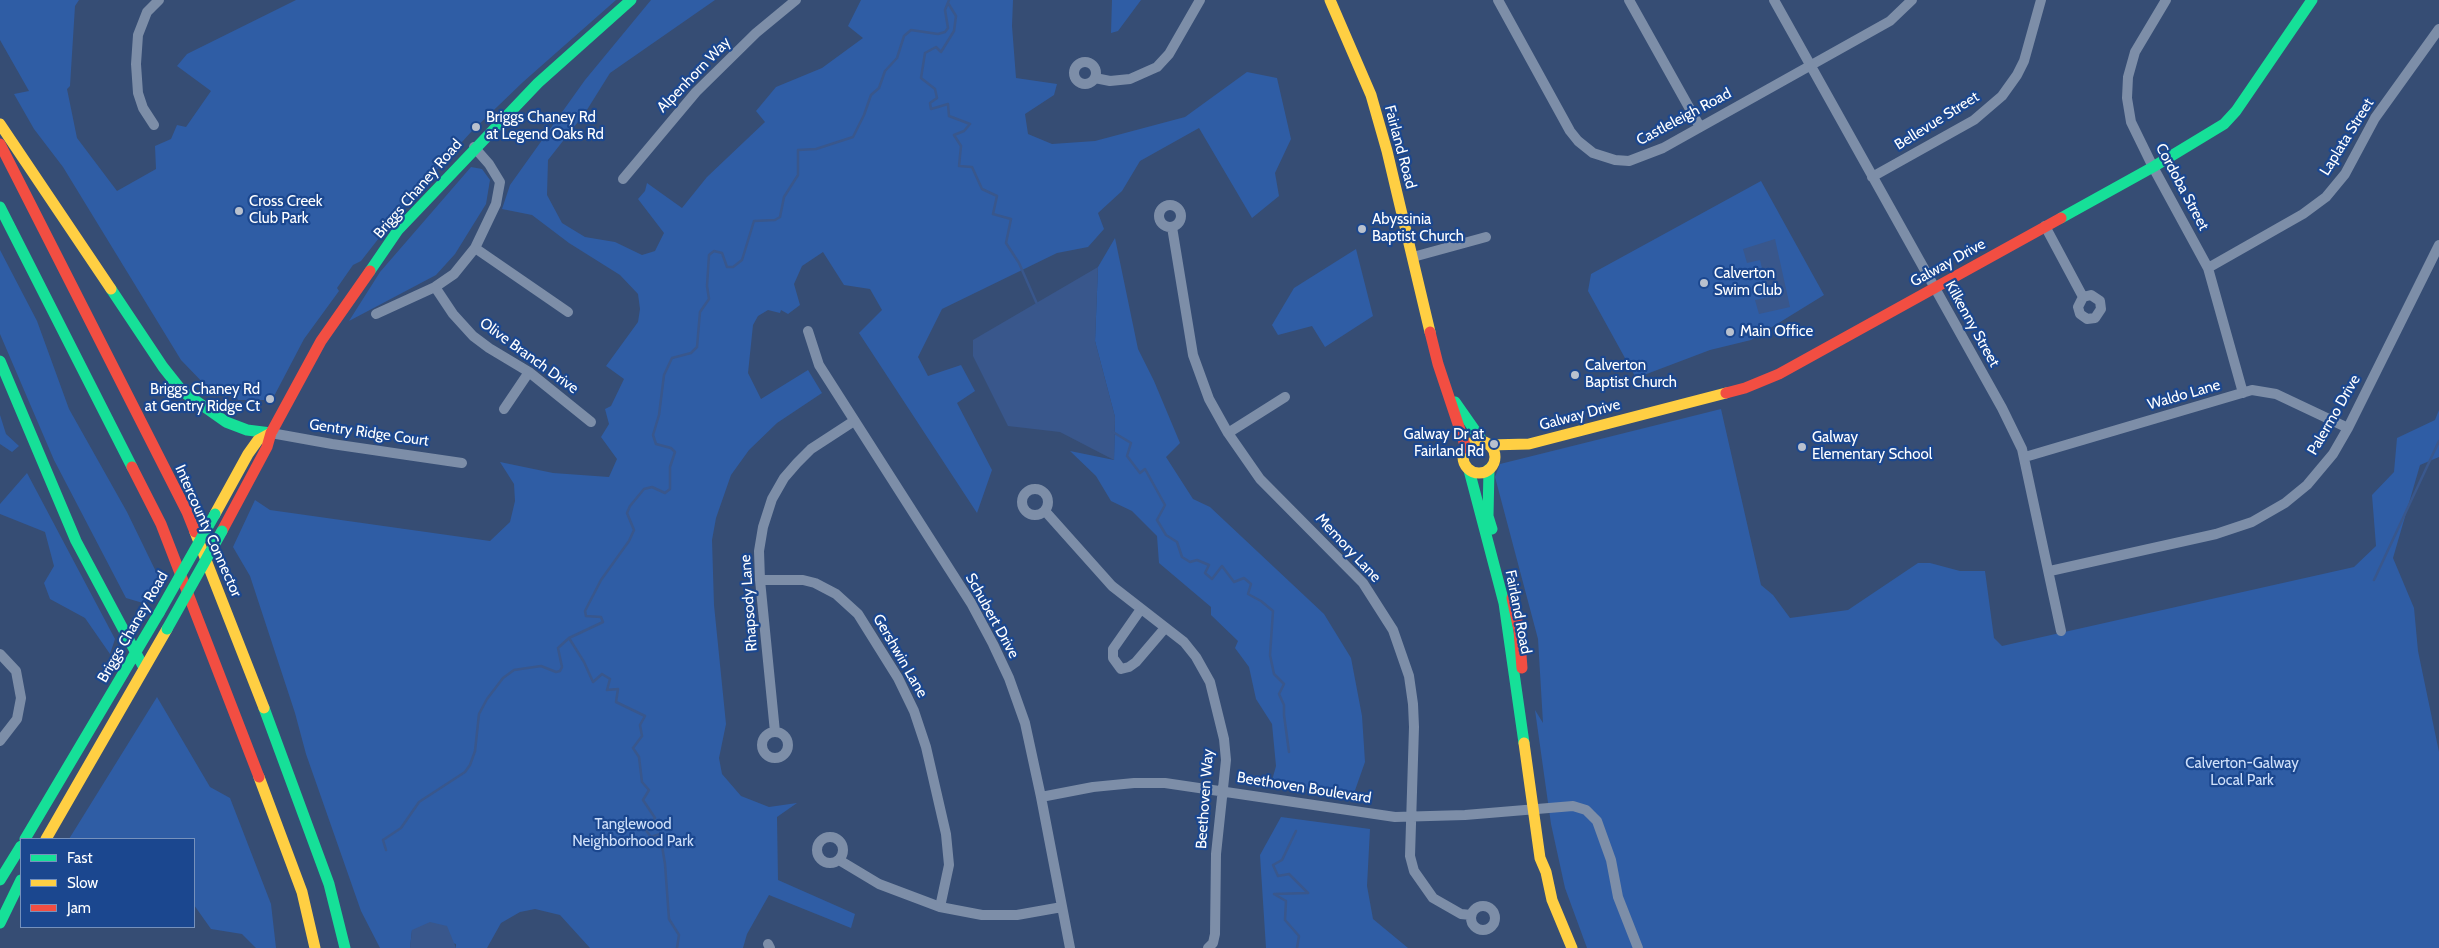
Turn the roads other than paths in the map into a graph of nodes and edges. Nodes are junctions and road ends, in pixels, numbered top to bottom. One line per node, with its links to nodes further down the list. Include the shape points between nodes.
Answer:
1 (159, 0): 17 (street, via 147,12 138,36 136,64 138,93)
2 (632, 0): 20 (main road, Briggs Chaney Road, via 538,83)
3 (796, 0): 23 (street, Alpenhorn Way, via 756,33 696,92)
4 (1200, 0): 15 (street, via 1170,54 1157,67 1130,79 1110,81)
5 (1330, 0): 30 (main road, Fairland Road, via 1371,95)
6 (1498, 0): 18 (street, Castleleigh Road, via 1570,131 1594,153 1615,160 1635,159)
7 (1629, 0): 18 (street)
8 (1774, 0): 14 (street, Kilkenny Street)
9 (1912, 0): 14 (street, Castleleigh Road, via 1890,21)
10 (2041, 0): 22 (street, Bellevue Street, via 2024,61 2002,96 1974,120)
11 (2166, 0): 21 (street, Cordoba Street, via 2135,52 2128,77 2131,122)
12 (2312, 0): 21 (main road, Galway Drive, via 2224,124)
13 (2439, 29): 31 (street, Laplata Street, via 2375,118 2345,174 2326,197 2303,214)
14 (1811, 66): 18 (street, Castleleigh Road); 22 (street, Kilkenny Street)
15 (1095, 78)
16 (0, 124): 47 (main road, via 182,390 226,422 247,430)
17 (154, 125)
18 (1700, 127)
19 (0, 144): 84 (main road, Intercounty Connector, via 187,512 248,664 329,884)
20 (474, 147): 29 (street, via 500,182 496,204); 47 (main road, Briggs Chaney Road, via 398,230 321,341)
21 (2152, 167): 25 (main road, Galway Drive); 31 (street, Cordoba Street)
22 (1872, 177): 33 (street, Kilkenny Street)
23 (622, 179)
24 (0, 207): 83 (main road, via 161,524 302,892)
25 (2045, 226): 33 (main road, Galway Drive); 34 (street)
26 (1172, 227): 48 (street, Memory Lane, via 1193,354 1210,400)
27 (1486, 237): 30 (street)
28 (2439, 245): 46 (street, Palermo Drive)
29 (475, 248): 32 (street, via 454,274); 35 (street)
30 (1413, 257): 41 (main road, Fairland Road)
31 (2208, 268): 40 (street, Cordoba Street)
32 (435, 287): 36 (street); 39 (street, Olive Branch Drive, via 473,336)
33 (1934, 288): 50 (main road, Galway Drive, via 1779,374 1745,388); 52 (street, Kilkenny Street, via 2002,408)
34 (2083, 297)
35 (568, 312)
36 (376, 314)
37 (808, 331): 44 (street, Schubert Drive, via 819,365)
38 (0, 361): 62 (main road, via 76,542)
39 (529, 372): 43 (street); 45 (street, Olive Branch Drive)
40 (2243, 393): 46 (street, Waldo Lane, via 2252,390 2276,394); 52 (street, Waldo Lane)
41 (1448, 394): 49 (main road, Fairland Road); 51 (main road, Fairland Road)
42 (1285, 398): 48 (street)
43 (504, 409)
44 (854, 421): 58 (street, Rhapsody Lane, via 811,450 784,478 772,499 763,527 759,551); 69 (street, Schubert Drive, via 994,644 1025,723)
45 (591, 422)
46 (2348, 428): 57 (street, Palermo Drive, via 2333,454 2307,485 2285,503 2252,522 2216,534)
47 (271, 433): 53 (street, Gentry Ridge Court); 62 (main road, Briggs Chaney Road, bridge, via 258,440 248,454); 64 (main road, Briggs Chaney Road, bridge, via 267,447 222,531)
48 (1228, 433): 71 (street, Memory Lane, via 1260,478 1363,583 1393,630 1409,676 1413,704)
49 (1486, 443): 50 (main road, Galway Drive); 51 (main road, via 1472,442); 54 (main road, via 1494,451)
50 (1529, 444): 54 (main road, Galway Drive)
51 (1466, 448): 55 (main road, via 1463,460)
52 (2025, 458): 57 (street, Kilkenny Street)
53 (462, 462)
54 (1492, 465): 55 (main road, via 1480,474); 67 (main road, Fairland Road, via 1487,485 1488,516 1519,630 1532,750)
55 (1469, 470): 67 (main road, Fairland Road, via 1504,603 1524,754)
56 (1045, 511): 59 (street, Beethoven Way, via 1112,586)
57 (2050, 571): 61 (street, Kilkenny Street)
58 (760, 580): 65 (street, Rhapsody Lane); 79 (street, Gershwin Lane, via 803,580 836,594 858,614 898,678 926,747 946,834 949,865)
59 (1141, 610): 60 (street, Beethoven Way); 60 (street, via 1113,649 1112,658 1122,669 1136,662)
60 (1165, 628): 68 (street, Beethoven Way, via 1184,642 1210,682 1224,739)
61 (2061, 631)
62 (135, 653): 64 (main road); 72 (main road, Briggs Chaney Road)
63 (0, 654): 66 (street, via 16,671 21,698 17,719)
64 (144, 668): 73 (main road, Briggs Chaney Road)
65 (775, 732)
66 (0, 741)
67 (1528, 762): 70 (main road, Fairland Road)
68 (1223, 790): 69 (street, Beethoven Boulevard, via 1134,783); 71 (street, Beethoven Boulevard, via 1286,802); 86 (street, Beethoven Way, via 1216,854 1215,934)
69 (1042, 797): 80 (street, Schubert Drive)
70 (1533, 809): 71 (street, Beethoven Boulevard); 75 (main road, Fairland Road); 89 (street, Beethoven Boulevard, via 1573,806 1586,810 1597,820 1611,860 1618,897)
71 (1411, 817): 81 (street, Memory Lane, via 1410,856 1414,872 1433,898 1446,907)
72 (26, 838)
73 (47, 838)
74 (20, 848): 77 (main road)
75 (1540, 858): 87 (main road, Fairland Road, via 1536,870 1542,898); 88 (main road, Fairland Road, via 1552,900)
76 (839, 860): 79 (street, via 879,884)
77 (1, 876): 78 (main road)
78 (20, 882): 82 (main road)
79 (940, 907): 80 (street, via 982,914 1017,915)
80 (1062, 907): 85 (street, Schubert Drive)
81 (1471, 916)
82 (0, 923)
83 (315, 948)
84 (345, 948)
85 (1070, 948)
86 (1208, 948)
87 (1563, 948)
88 (1572, 948)
89 (1638, 948)

